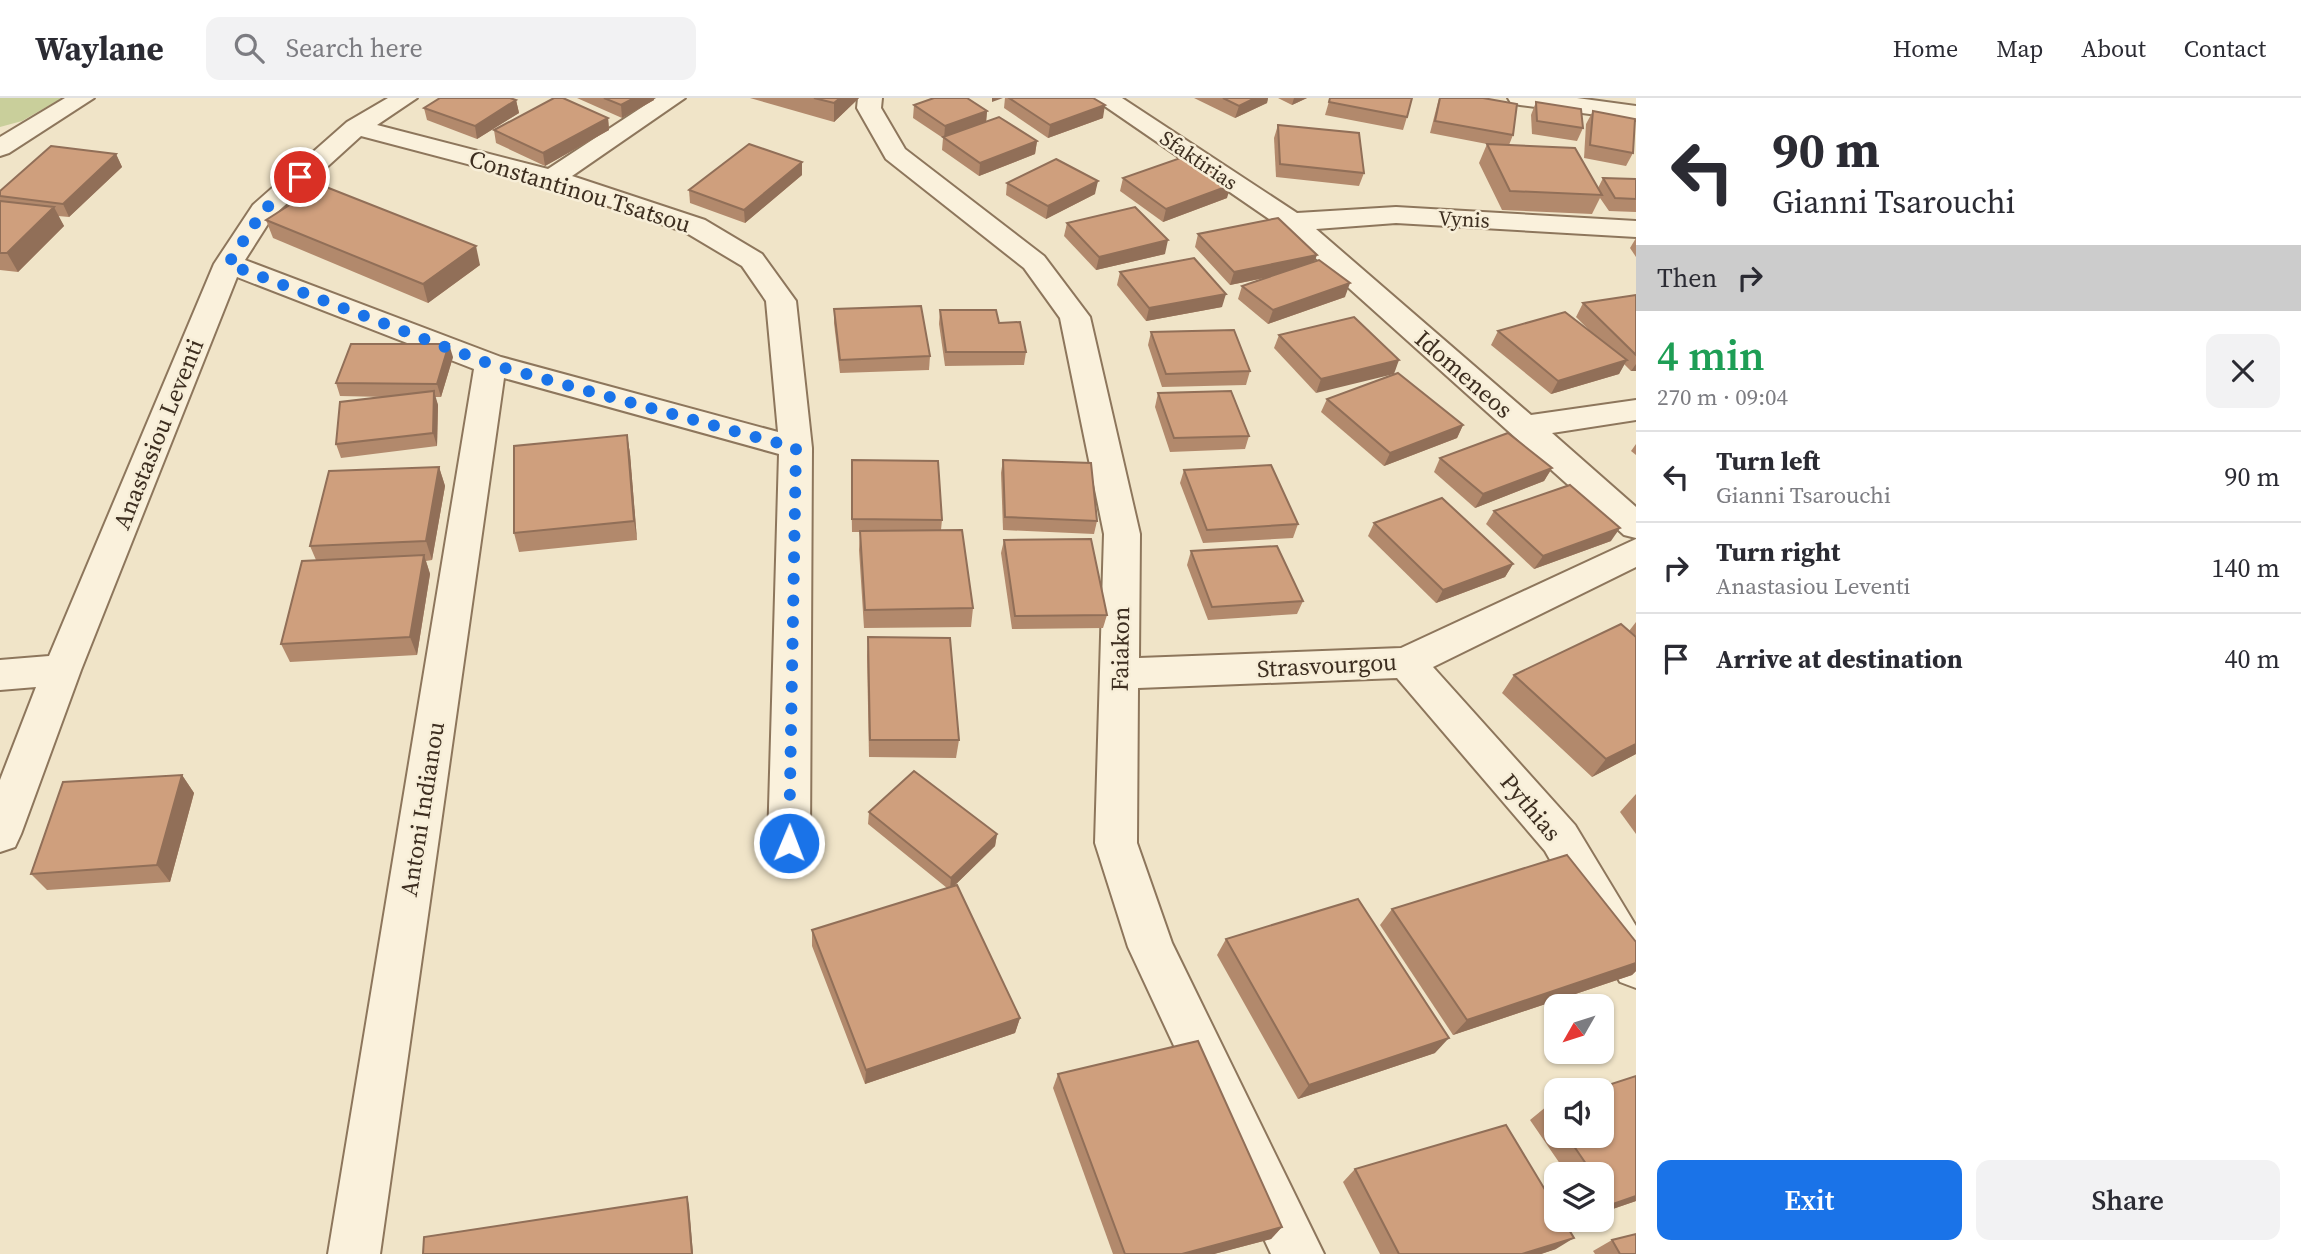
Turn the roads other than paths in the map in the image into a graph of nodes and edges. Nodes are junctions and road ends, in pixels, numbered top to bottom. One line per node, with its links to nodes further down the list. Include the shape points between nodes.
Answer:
1 (82, 98): 9 (street)
2 (405, 98): 8 (street, Anastasiou Leventi)
3 (673, 98): 10 (street)
4 (870, 98): 22 (street, Faiakon, via 869,108 895,154 1034,262 1075,317 1122,534)
5 (1105, 98): 11 (street, Sfaktirias)
6 (1520, 98): 7 (street)
7 (1636, 113)
8 (356, 127): 10 (street, Constantinou Tsatsou); 13 (street, Anastasiou Leventi, via 263,211)
9 (2, 144)
10 (552, 178): 17 (street, Constantinou Tsatsou, via 695,226 752,260 781,302)
11 (1292, 222): 12 (street, Vynis, via 1396,215); 16 (street, Idomeneos)
12 (1636, 229)
13 (228, 264): 14 (street); 21 (street, Anastasiou Leventi)
14 (490, 364): 17 (street); 27 (street, Antoni Indianou)
15 (1636, 410): 16 (street)
16 (1525, 427): 18 (street, Idomeneos)
17 (796, 448): 25 (street, Constantinou Tsatsou)
18 (1636, 526)
19 (1636, 552): 20 (street, Strasvourgou)
20 (1406, 663): 22 (street, Strasvourgou); 26 (street, Pythias, via 1560,838)
21 (62, 670): 23 (street); 24 (street, Anastasiou Leventi)
22 (1120, 674): 28 (street, Faiakon, via 1116,844 1151,947)
23 (0, 675)
24 (0, 834)
25 (789, 843)
26 (1636, 967)
27 (354, 1254)
28 (1297, 1254)

